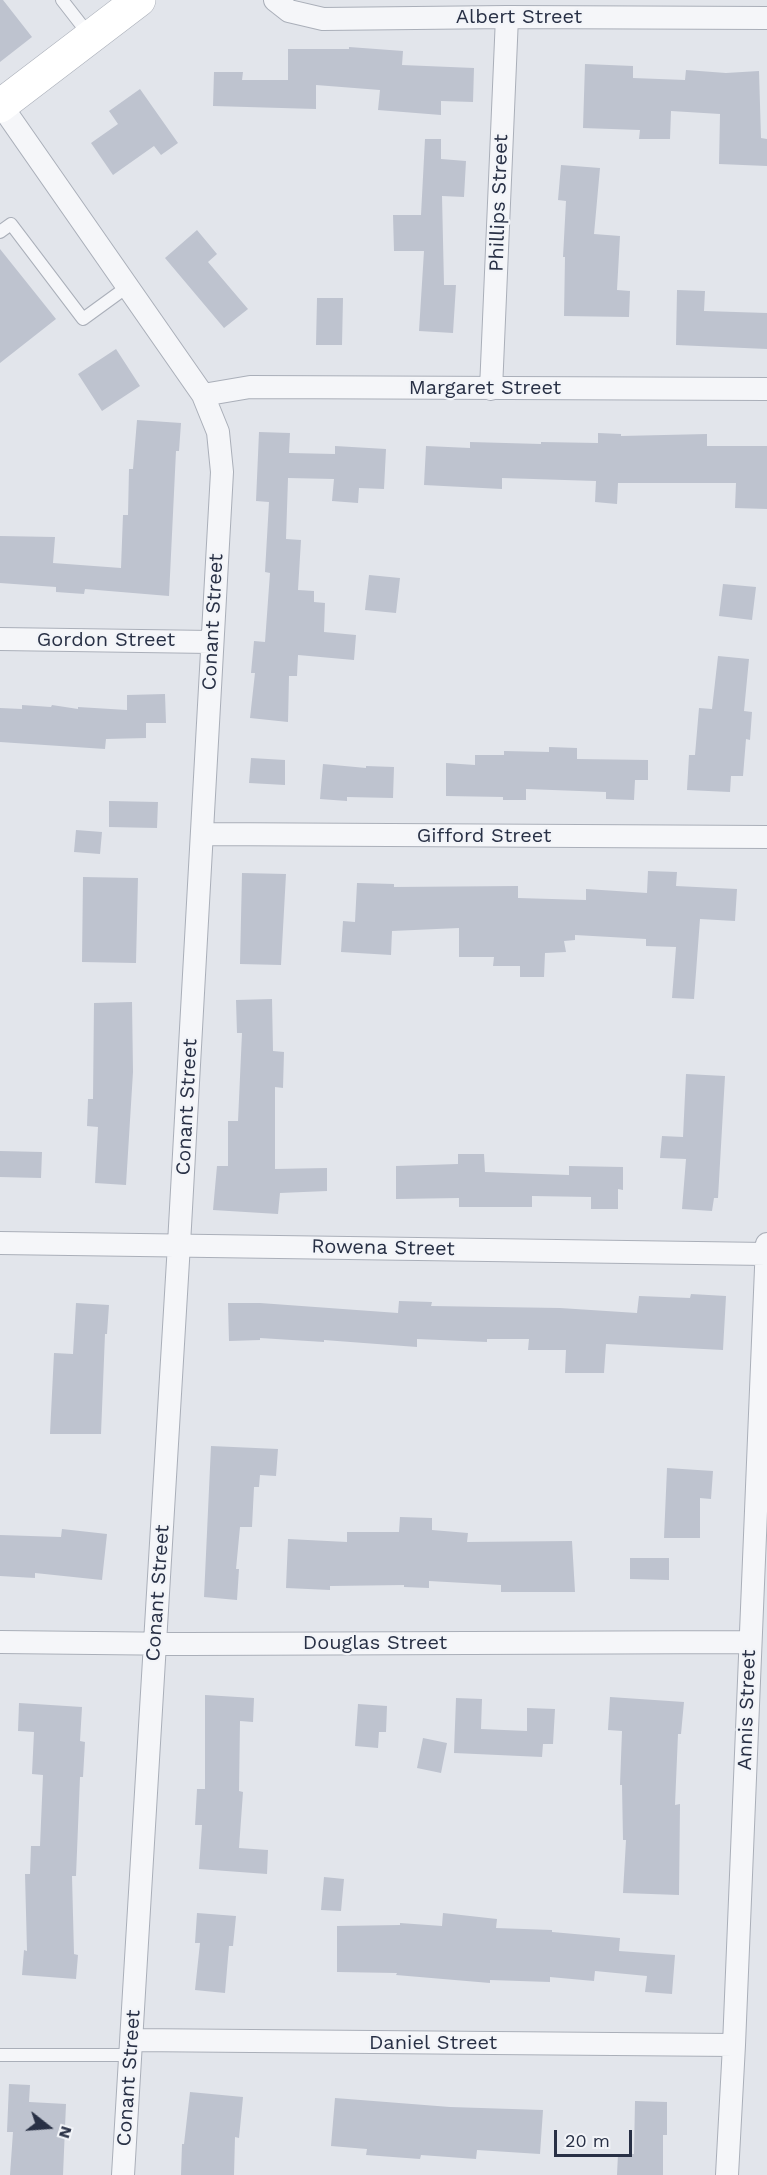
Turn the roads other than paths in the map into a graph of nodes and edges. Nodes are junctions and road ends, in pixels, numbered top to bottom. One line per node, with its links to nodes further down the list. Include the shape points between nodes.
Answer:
1 (62, 0): 6 (lane)
2 (139, 0): 6 (main road)
3 (275, 0): 4 (street, Albert Street, via 289,11 323,19)
4 (507, 17): 5 (street, Albert Street); 10 (street, Phillips Street)
5 (767, 18)
6 (91, 37): 7 (main road)
7 (1, 106): 9 (street, Conant Street)
8 (0, 232): 9 (lane, via 11,224 82,319)
9 (128, 287): 12 (street, Conant Street)
10 (491, 389): 11 (street, Margaret Street); 12 (street, Margaret Street, via 250,387)
11 (767, 389)
12 (203, 394): 14 (street, Conant Street, via 218,432 222,472)
13 (0, 639): 14 (street, Gordon Street)
14 (211, 642): 15 (street, Conant Street)
15 (202, 834): 16 (street, Gifford Street); 18 (street, Conant Street)
16 (767, 837)
17 (0, 1243): 18 (street, Rowena Street)
18 (179, 1244): 20 (street, Rowena Street); 23 (street, Conant Street)
19 (767, 1244): 20 (street, Annis Street)
20 (766, 1254): 22 (street, Annis Street)
21 (0, 1642): 23 (street, Douglas Street)
22 (750, 1642): 23 (street, Douglas Street); 24 (street, Annis Street)
23 (156, 1643): 25 (street, Conant Street)
24 (734, 2045): 25 (street, Daniel Street); 28 (street, Annis Street)
25 (132, 2048): 26 (lane); 27 (street, Conant Street)
26 (0, 2055)
27 (123, 2175)
28 (727, 2175)

